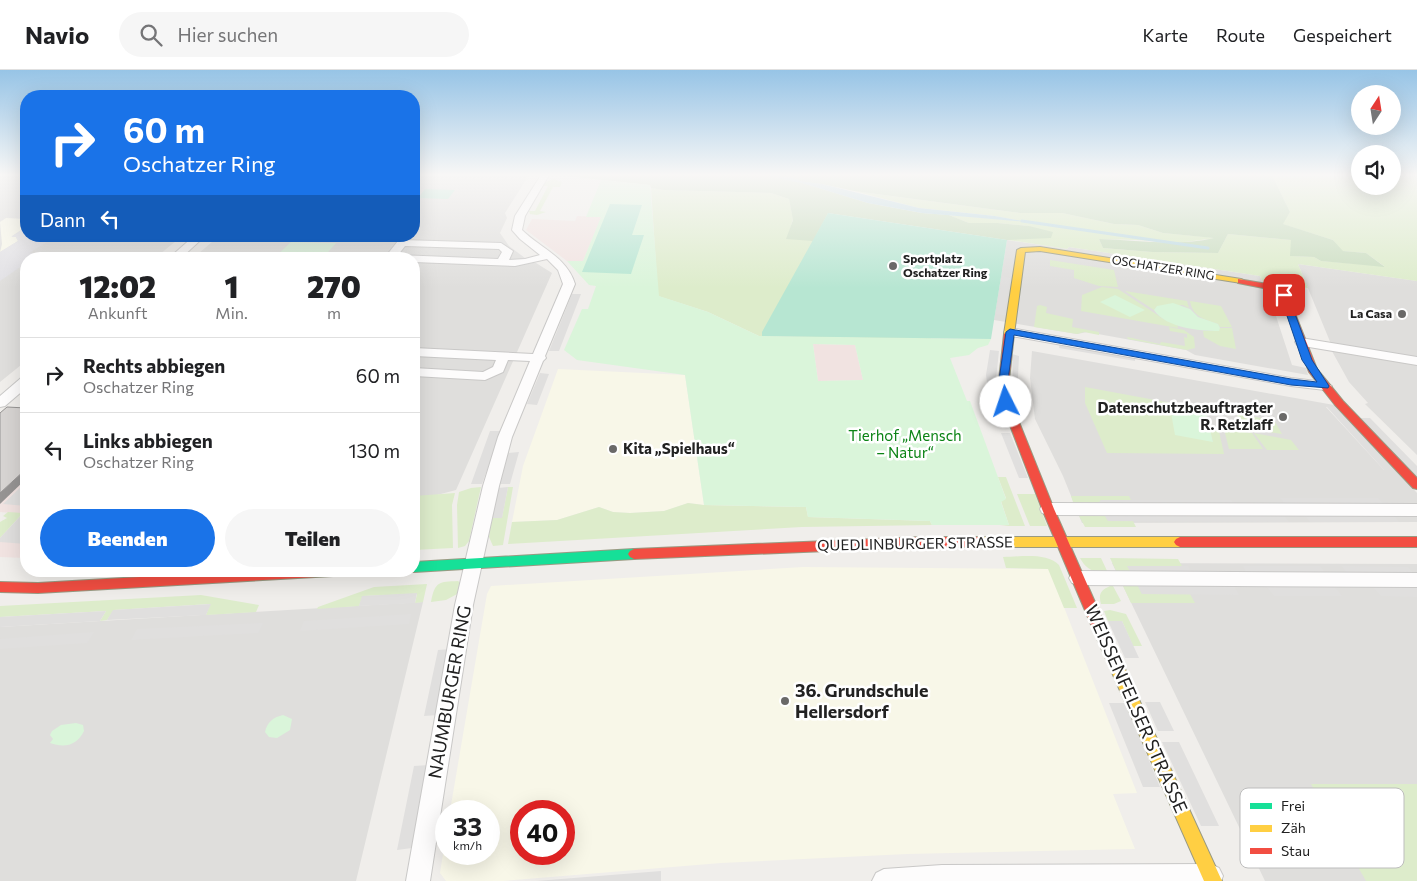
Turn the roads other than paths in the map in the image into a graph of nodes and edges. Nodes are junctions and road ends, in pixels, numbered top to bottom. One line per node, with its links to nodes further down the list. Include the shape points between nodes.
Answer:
1 (522, 213): 5 (street, NAUMBURGER RING, via 517,230)
2 (193, 242): 3 (street)
3 (181, 252)
4 (394, 252): 7 (street, via 402,243 501,246 508,251)
5 (547, 256): 7 (street, via 526,262); 12 (street, NAUMBURGER RING, via 566,272 569,284)
6 (420, 259): 7 (street)
7 (502, 262)
8 (1010, 332): 9 (street, OSCHATZER RING, via 1019,254 1030,249 1276,288 1284,295); 16 (street); 19 (street, OSCHATZER RING, via 1004,380 1006,402)
9 (1301, 342): 13 (street); 16 (street, OSCHATZER RING, via 1307,360)
10 (420, 352): 11 (street)
11 (504, 356): 12 (street); 14 (street, via 498,369 485,376)
12 (540, 358): 23 (street, NAUMBURGER RING, via 505,437)
13 (1417, 361)
14 (420, 372)
15 (20, 386): 17 (street)
16 (1324, 386): 18 (street, OSCHATZER RING)
17 (0, 403)
18 (1417, 485)
19 (1048, 509): 20 (street); 21 (street, OSCHATZER RING)
20 (1417, 510)
21 (1062, 542): 22 (street, QUEDLINBURGER STRASSE); 23 (street, QUEDLINBURGER STRASSE, via 922,542); 26 (street, WEISSENFELSER STRASSE)
22 (1417, 542)
23 (474, 563): 24 (street, QUEDLINBURGER STRASSE); 30 (street, NAUMBURGER RING, via 464,605)
24 (420, 567)
25 (229, 577): 28 (street, via 38,588)
26 (1078, 578): 27 (street); 29 (street, WEISSENFELSER STRASSE)
27 (1417, 580)
28 (0, 587)
29 (1212, 879): 31 (street, WEISSENFELSER STRASSE, via 952,876)
30 (418, 881)
31 (884, 881)

